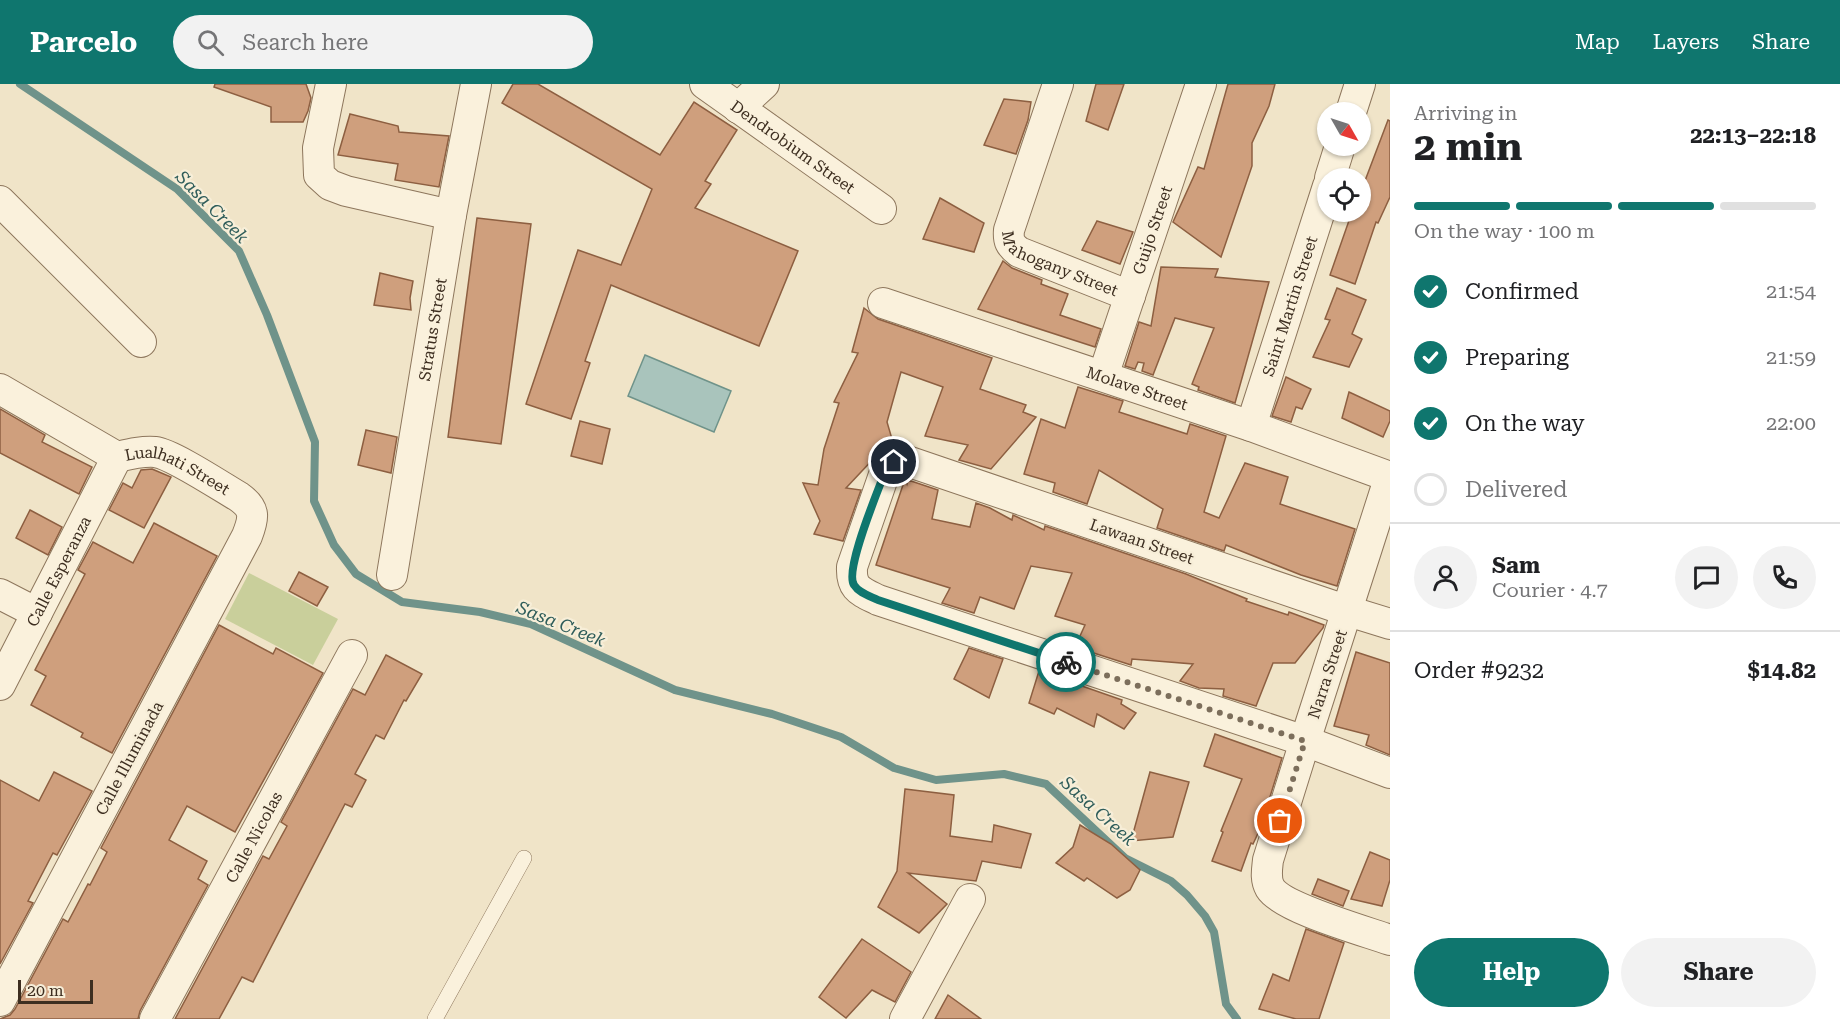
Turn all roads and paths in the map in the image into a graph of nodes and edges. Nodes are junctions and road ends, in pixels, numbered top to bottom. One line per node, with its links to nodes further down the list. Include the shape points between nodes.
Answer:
1 (331, 84): 12 (street, via 318,148 319,174 330,185 346,191)
2 (476, 84): 12 (street, Stratus Street)
3 (705, 84): 9 (street, Dendrobium Street)
4 (764, 84): 9 (street)
5 (1058, 84): 14 (street, Mahogany Street, via 1008,240 1019,252)
6 (1201, 84): 14 (street, Guijo Street)
7 (1360, 84): 8 (street)
8 (1354, 102)
9 (738, 108): 11 (street, Dendrobium Street)
10 (0, 201): 16 (street)
11 (881, 209)
12 (451, 215): 23 (street, Stratus Street)
13 (1317, 220): 19 (street, Saint Martin Street)
14 (1130, 296): 17 (street, Guijo Street)
15 (882, 303): 17 (street, Molave Street)
16 (141, 342)
17 (1102, 376): 19 (street, Molave Street)
18 (0, 389): 20 (street, Lualhati Street)
19 (1251, 426): 21 (street, Molave Street)
20 (117, 457): 22 (street, Lualhati Street, via 158,452 239,496); 26 (street, Calle Esperanza)
21 (1390, 476): 25 (street, Narra Street)
22 (253, 513): 35 (street, Calle Illuminada, via 247,536)
23 (392, 575)
24 (0, 594): 26 (street)
25 (1348, 611): 27 (street, Lawaan Street); 30 (street, Narra Street); 30 (street, Lawaan Street, via 904,460 886,469 859,544 851,578 854,586 878,600)
26 (37, 613): 29 (street, Calle Esperanza)
27 (1390, 624)
28 (352, 655): 36 (street, Calle Nicolas)
29 (0, 685)
30 (1305, 741): 31 (street); 34 (street, Narra Street, via 1266,877 1274,892 1299,908)
31 (1390, 772)
32 (524, 858): 37 (lane)
33 (970, 899): 38 (street)
34 (1390, 940)
35 (0, 1001)
36 (155, 1019)
37 (435, 1019)
38 (905, 1019)

